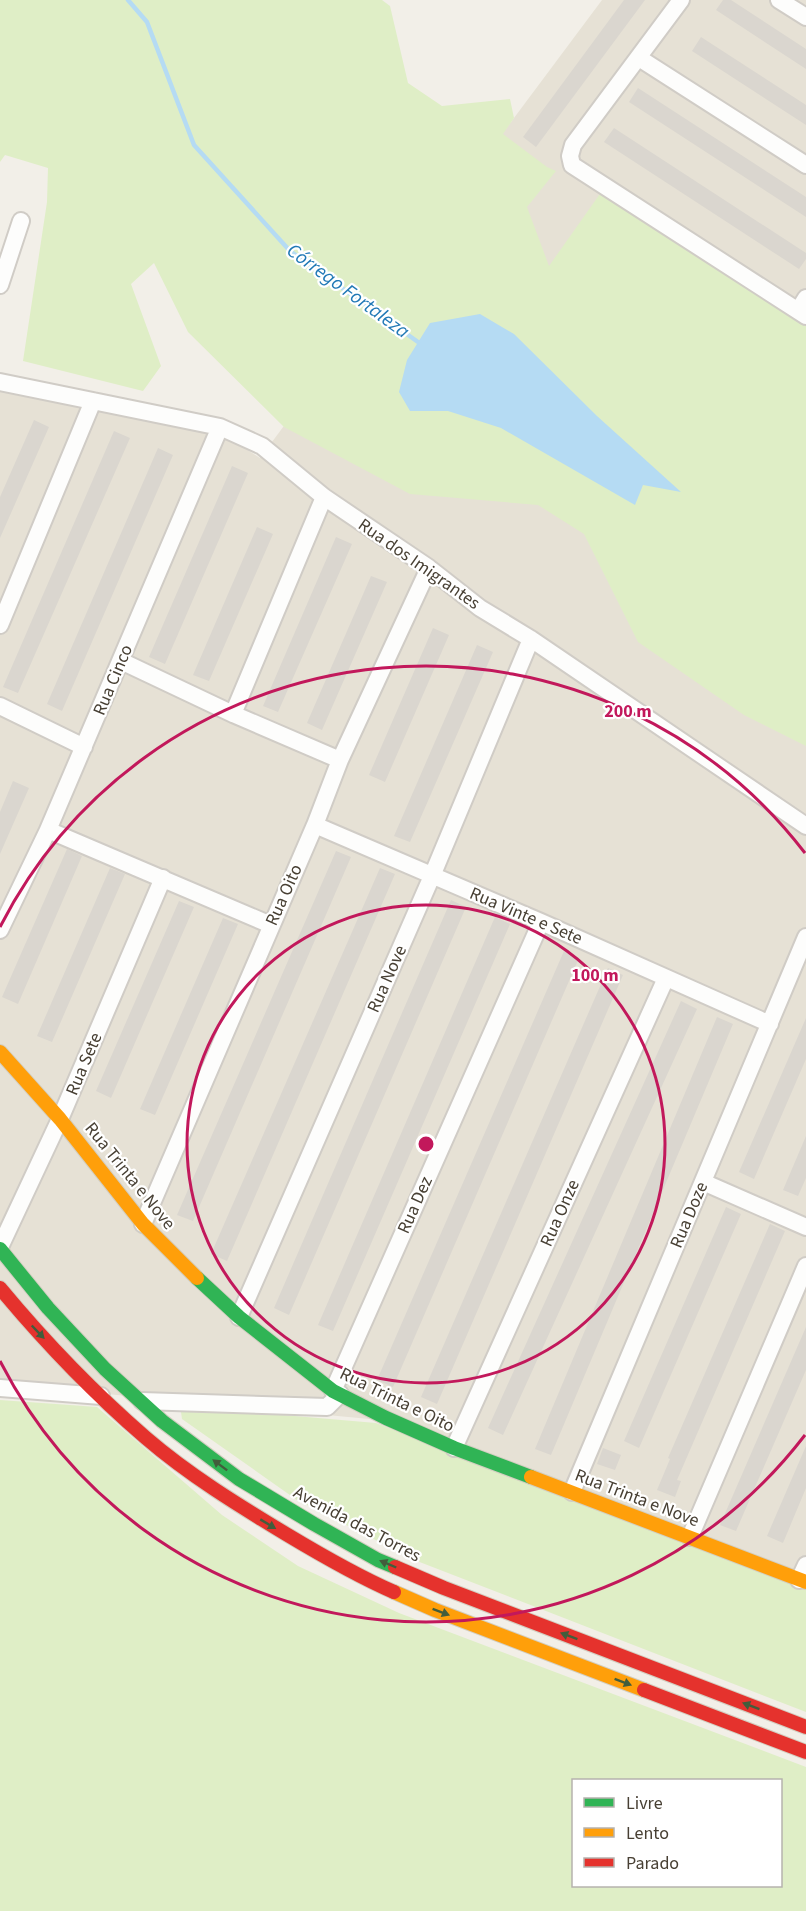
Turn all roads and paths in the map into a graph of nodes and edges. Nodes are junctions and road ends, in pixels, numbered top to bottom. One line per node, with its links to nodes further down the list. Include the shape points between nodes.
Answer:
1 (681, 0): 4 (street)
2 (779, 0): 3 (street)
3 (806, 18)
4 (639, 58): 5 (street); 8 (street, via 573,145 572,165)
5 (806, 165)
6 (21, 221): 7 (street)
7 (0, 285)
8 (803, 308)
9 (0, 382): 10 (street, Rua dos Imigrantes)
10 (93, 401): 11 (street, Rua dos Imigrantes); 14 (street)
11 (220, 427): 12 (street, Rua dos Imigrantes, via 262,446); 16 (street, Rua Cinco)
12 (324, 497): 13 (street, Rua dos Imigrantes); 18 (street)
13 (429, 568): 15 (street, Rua dos Imigrantes, via 480,608); 20 (street, Rua Oito)
14 (0, 625)
15 (531, 639): 22 (street, Rua dos Imigrantes); 24 (street, Rua Nove)
16 (121, 661): 18 (street); 19 (street, Rua Cinco)
17 (0, 706): 19 (street)
18 (233, 714): 20 (street)
19 (84, 747): 23 (street, Rua Cinco)
20 (340, 760): 21 (street, Rua Oito)
21 (315, 825): 24 (street, Rua Vinte e Sete); 27 (street, Rua Oito)
22 (806, 826)
23 (48, 830): 25 (street); 28 (street, Rua Cinco)
24 (432, 876): 26 (street, Rua Vinte e Sete); 40 (street, Rua Nove)
25 (163, 878): 27 (street); 33 (street, Rua Sete)
26 (541, 922): 30 (street, Rua Vinte e Sete); 42 (street, Rua Dez)
27 (271, 925): 35 (street, Rua Oito)
28 (0, 930)
29 (806, 938): 31 (street, Rua Doze)
30 (666, 978): 31 (street, Rua Vinte e Sete); 45 (street, Rua Onze)
31 (770, 1024): 34 (street, Rua Doze)
32 (0, 1052): 33 (main road, Rua Trinta e Nove)
33 (60, 1119): 35 (main road, Rua Trinta e Nove); 37 (street, Rua Sete)
34 (703, 1182): 36 (street); 46 (street, Rua Doze)
35 (143, 1224): 40 (main road, Rua Trinta e Nove)
36 (806, 1227)
37 (0, 1248): 44 (main road, Avenida das Torres, via 48,1308 105,1369)
38 (806, 1266): 47 (street)
39 (0, 1288): 43 (main road, one-way to 43)
40 (239, 1317): 42 (main road, Rua Trinta e Oito)
41 (0, 1388): 43 (street)
42 (336, 1392): 44 (street, via 327,1407); 45 (main road, Rua Trinta e Oito)
43 (101, 1396): 50 (main road, one-way to 50, via 147,1439 226,1498 368,1581)
44 (142, 1401): 49 (main road, Avenida das Torres, one-way to 44, via 378,1560 239,1479 162,1421)
45 (454, 1448): 46 (main road, Rua Trinta e Nove)
46 (572, 1492): 47 (main road, Rua Trinta e Nove)
47 (690, 1537): 48 (main road, Rua Trinta e Nove)
48 (804, 1575)
49 (806, 1727)
50 (806, 1752)

